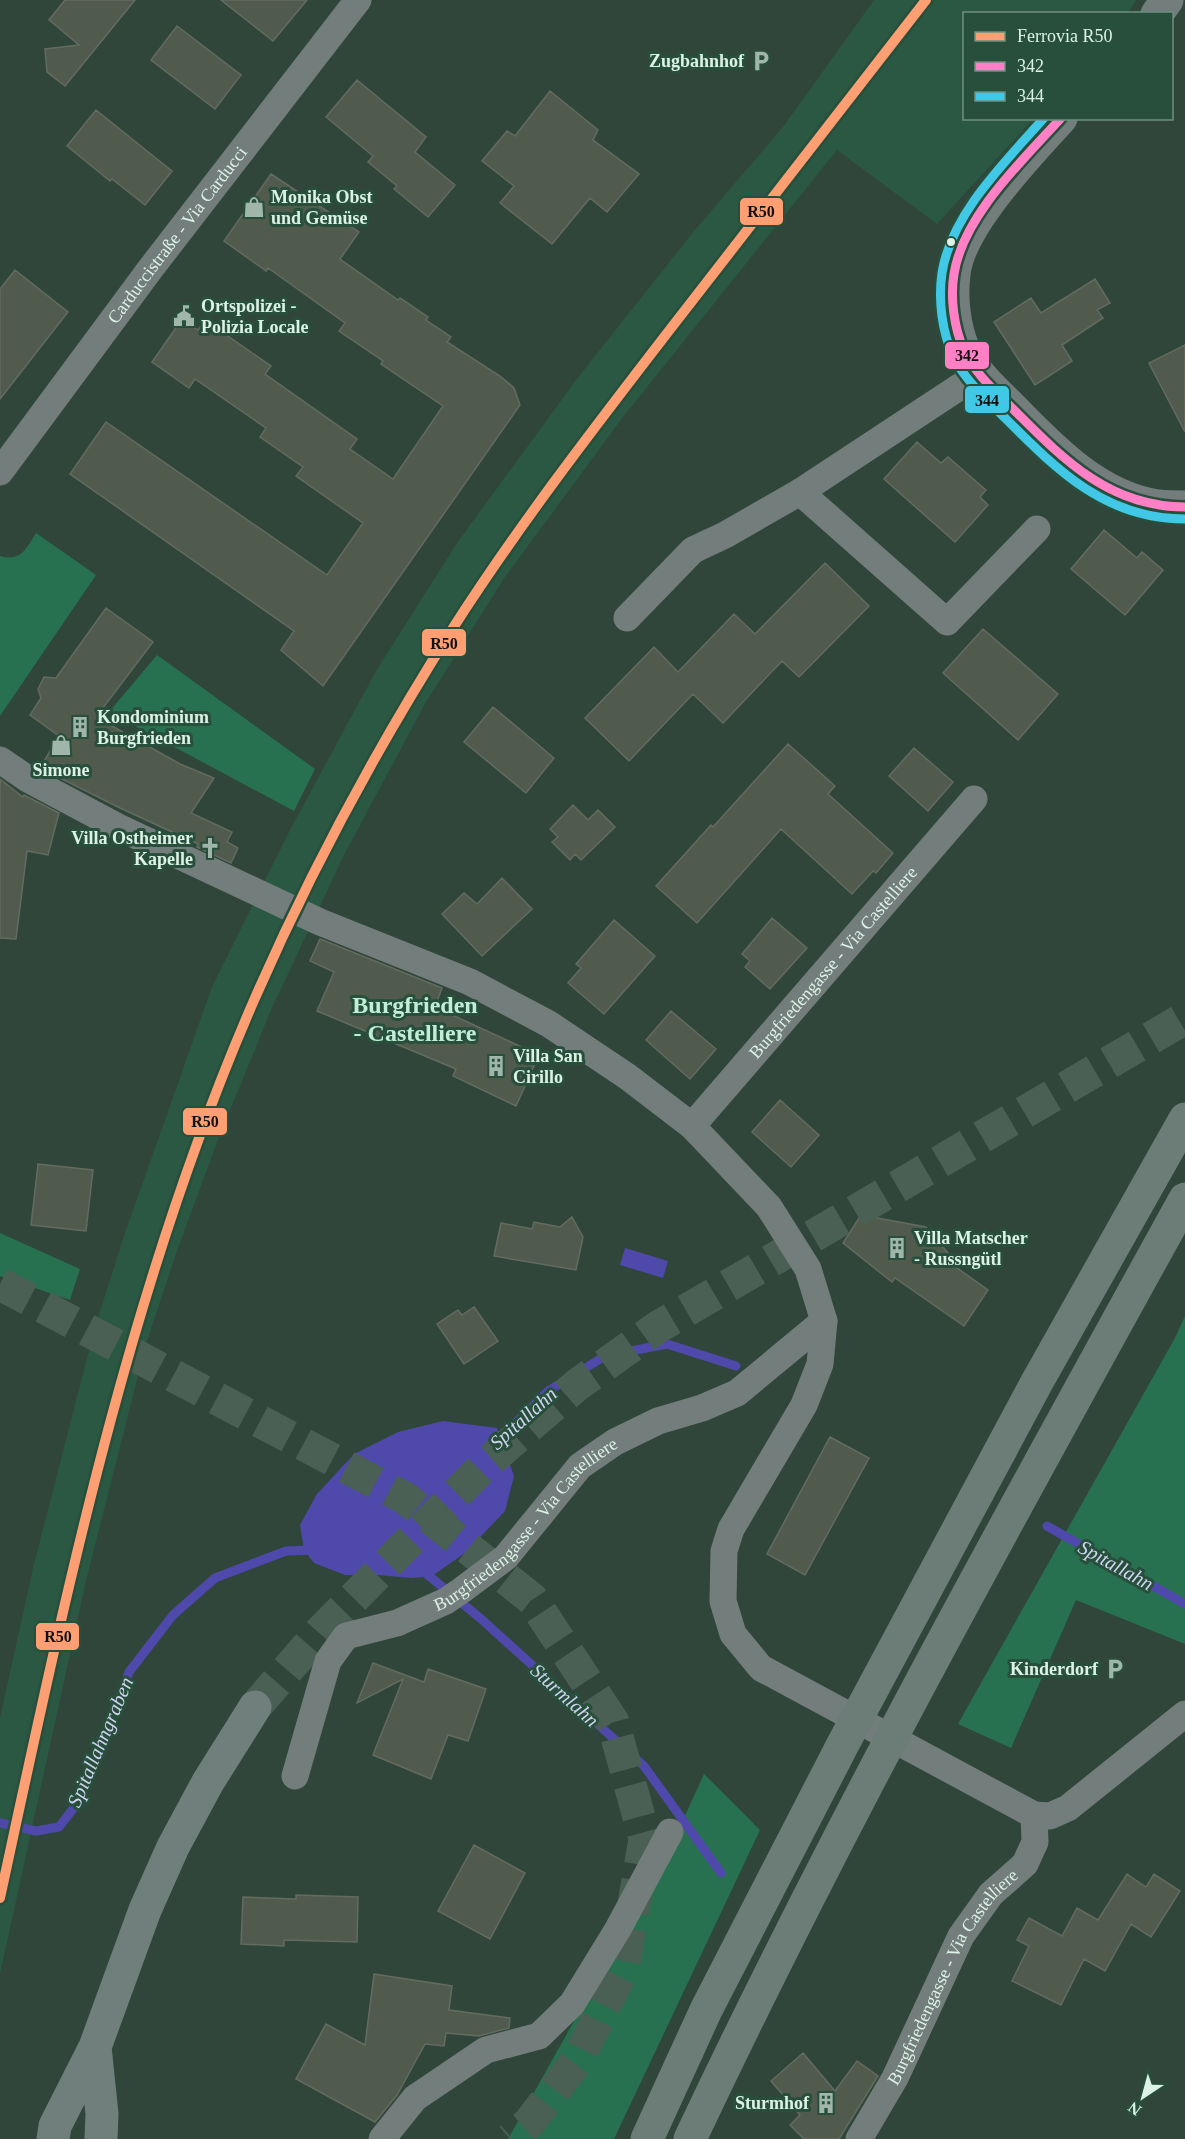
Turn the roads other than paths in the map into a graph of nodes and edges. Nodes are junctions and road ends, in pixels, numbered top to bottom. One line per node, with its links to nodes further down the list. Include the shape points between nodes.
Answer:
1 (358, 0): 4 (street, Carduccistraße - Via Carducci)
2 (1059, 120): 3 (street, via 974,222 961,246 954,273 956,325 964,350)
3 (979, 374): 5 (street); 6 (street, via 1055,451 1094,482 1157,506)
4 (0, 472)
5 (800, 492): 7 (street, via 947,622); 8 (street, via 693,550)
6 (1185, 507)
7 (1037, 529)
8 (627, 618)
9 (0, 760): 12 (street, via 118,827 320,922 470,982 549,1024)
10 (974, 799): 12 (street, Burgfriedengasse - Via Castelliere)
11 (1185, 1119): 24 (highway, via 1037,1382 843,1744 706,2010)
12 (692, 1126): 14 (street, via 769,1207 808,1269)
13 (1185, 1199): 25 (highway, via 855,1806)
14 (824, 1321): 17 (street, Burgfriedengasse - Via Castelliere, via 737,1393 650,1425 615,1442 580,1466 506,1557 454,1596 397,1623 346,1636 328,1661); 18 (street, via 820,1364 804,1405 731,1529 724,1551 723,1601 733,1634 761,1668)
15 (255, 1707): 20 (main road, via 173,1847 145,1910)
16 (1185, 1714): 18 (street, via 1068,1808 1050,1816)
17 (295, 1776)
18 (1035, 1815): 26 (street, Burgfriedengasse - Via Castelliere, via 1035,1842 1025,1864 992,1894 961,1936 895,2078)
19 (670, 1832): 23 (street, via 572,2004 539,2036 486,2050 415,2098)
20 (95, 2047): 21 (main road, via 55,2126); 22 (main road)
21 (53, 2139)
22 (101, 2139)
23 (382, 2139)
24 (647, 2139)
25 (690, 2139)
26 (859, 2139)

